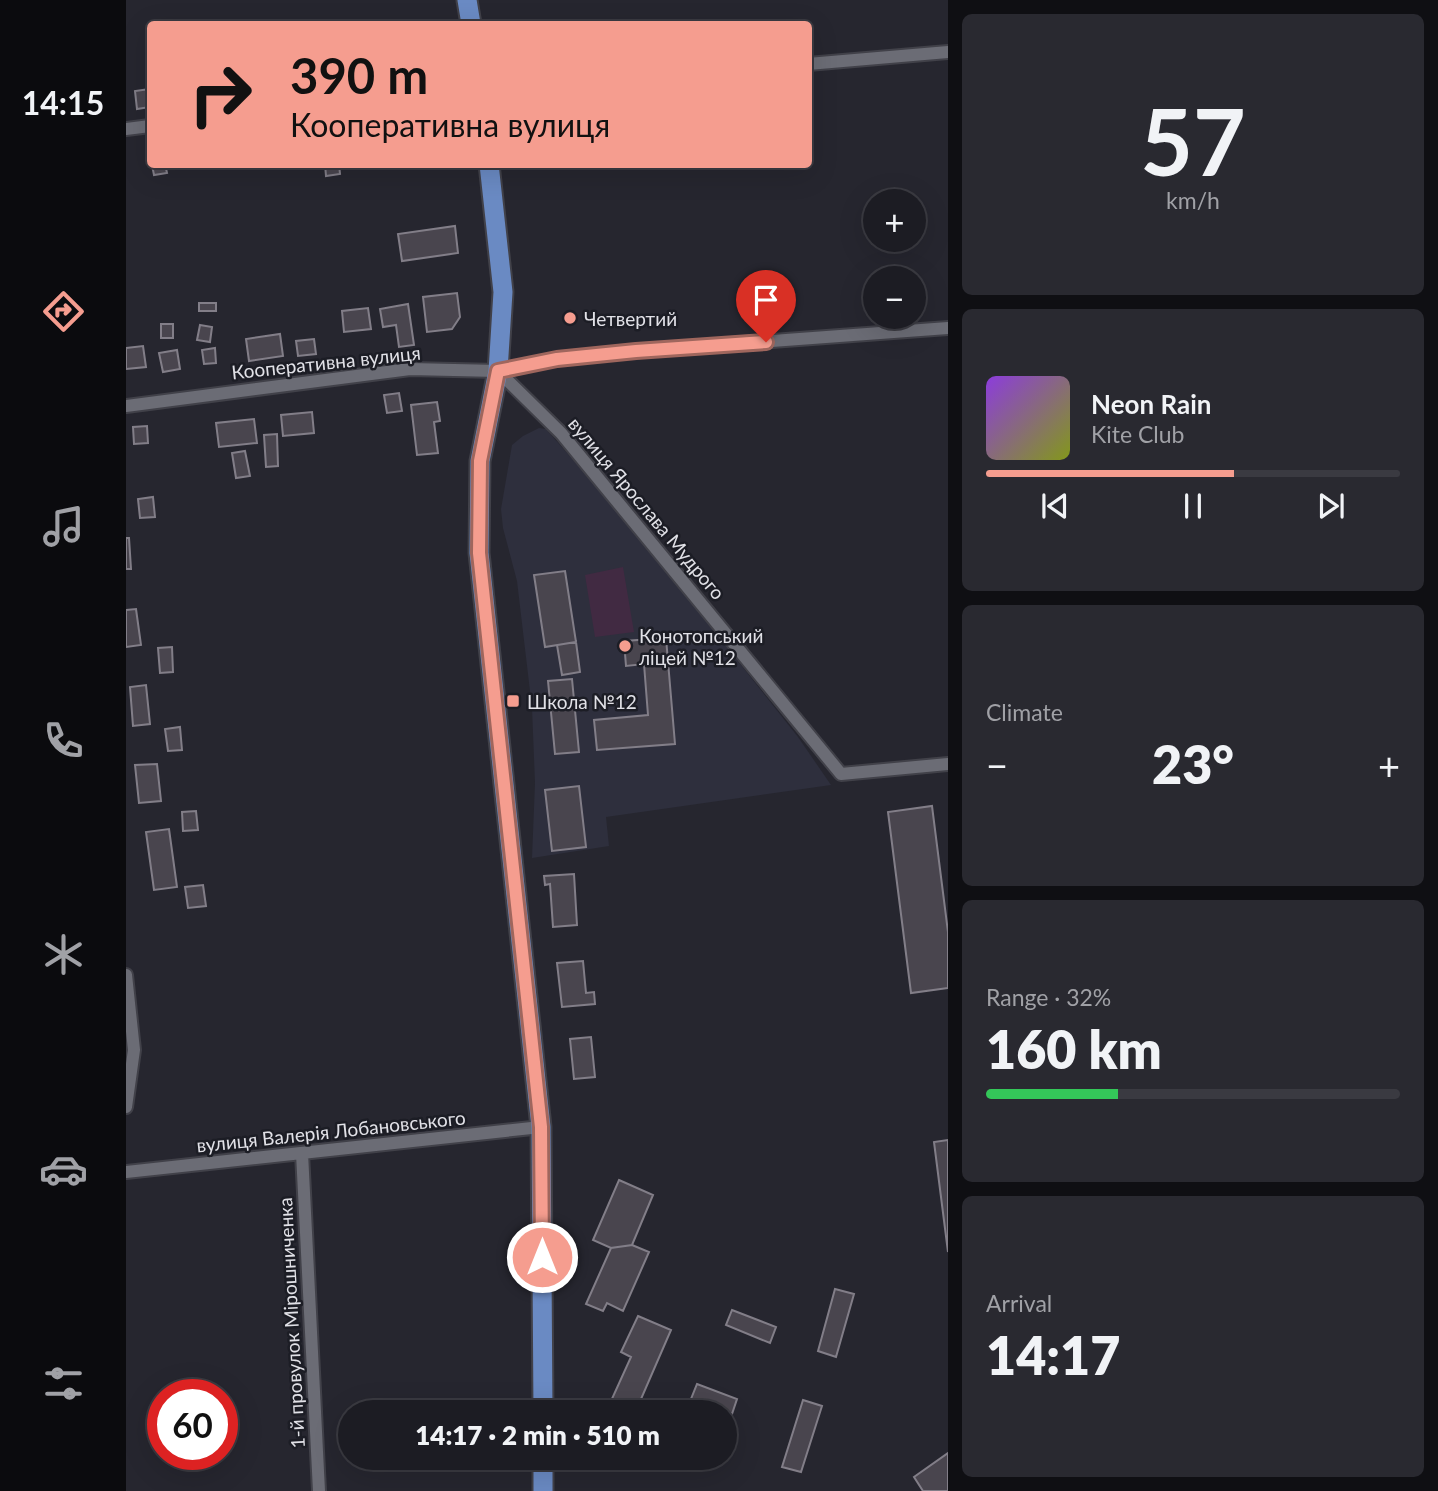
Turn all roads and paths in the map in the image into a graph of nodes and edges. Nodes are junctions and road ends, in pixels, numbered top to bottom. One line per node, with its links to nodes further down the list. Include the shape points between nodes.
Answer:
1 (467, 0): 2 (main road)
2 (470, 21)
3 (948, 52): 4 (street)
4 (812, 64)
5 (147, 126): 6 (street)
6 (126, 129)
7 (489, 168): 9 (main road, via 503,292)
8 (948, 328): 9 (street, Кооперативна вулиця, via 557,359)
9 (498, 371): 10 (street, Кооперативна вулиця, via 410,369); 11 (street, вулиця Ярослава Мудрого, via 561,433 841,774); 14 (main road, via 480,461 479,553)
10 (126, 405)
11 (948, 764)
12 (126, 975): 13 (street, via 134,1051)
13 (126, 1107)
14 (541, 1127): 15 (street, вулиця Валерія Лобановського); 17 (main road)
15 (302, 1153): 16 (street, вулиця Валерія Лобановського); 19 (street, 1-й провулок Мірошниченка)
16 (126, 1172)
17 (543, 1400)
18 (543, 1470): 20 (main road)
19 (319, 1491)
20 (543, 1491)

